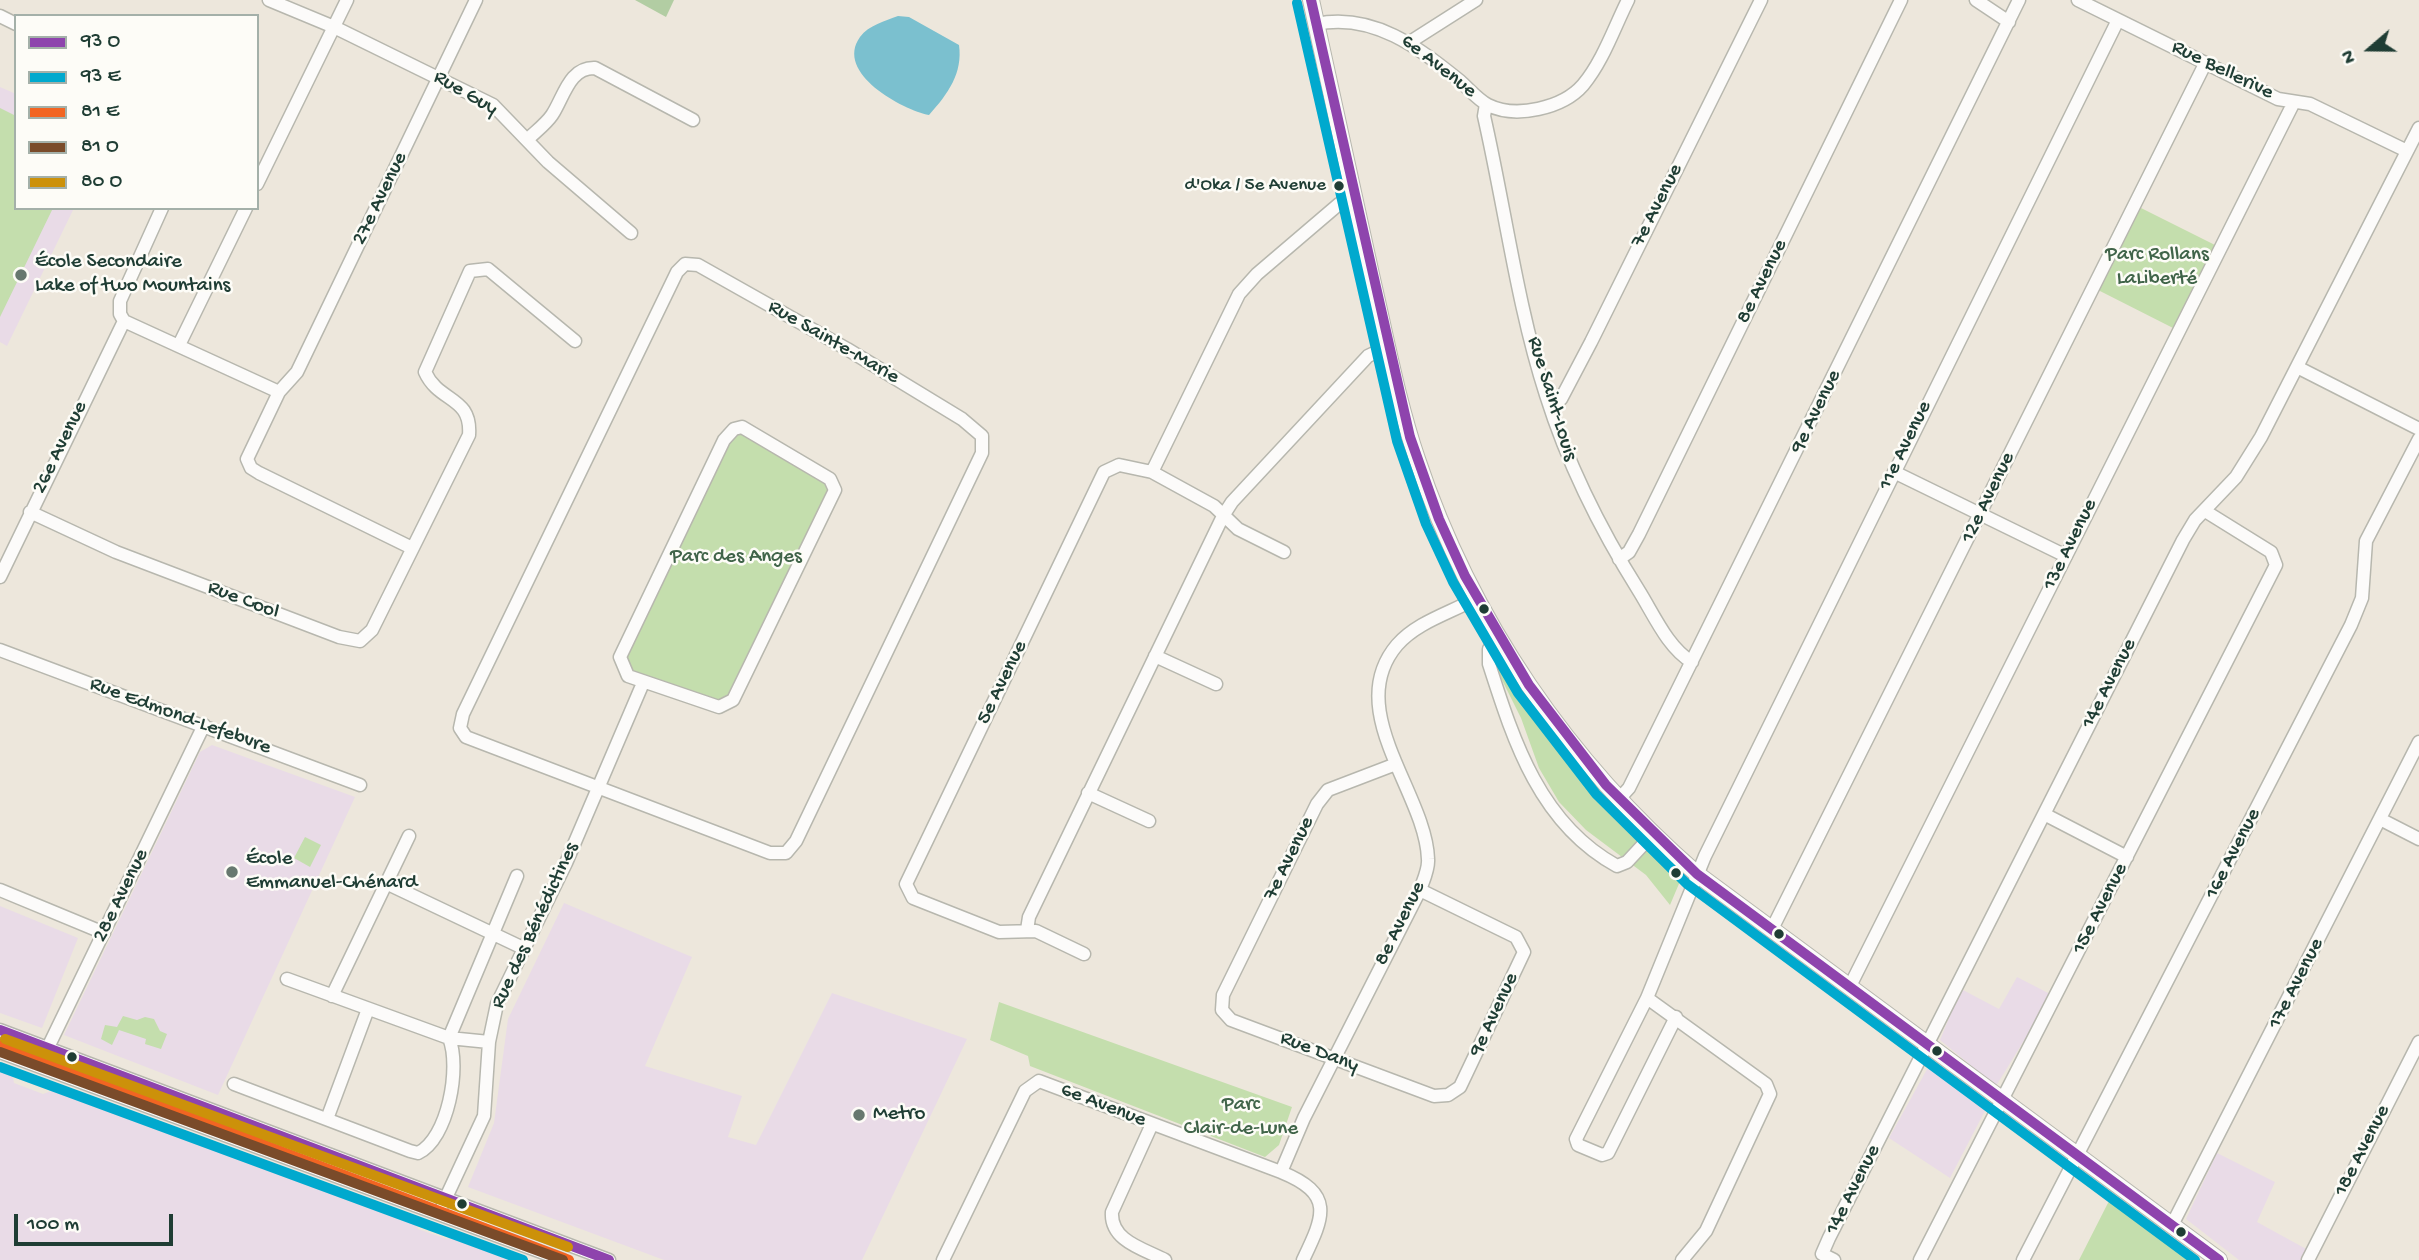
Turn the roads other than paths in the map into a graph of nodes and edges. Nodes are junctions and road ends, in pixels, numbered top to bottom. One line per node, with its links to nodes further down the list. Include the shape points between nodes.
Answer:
1 (269, 0): 15 (street, Rue Guy)
2 (347, 0): 15 (street)
3 (476, 0): 18 (street, 27e Avenue)
4 (1311, 0): 14 (main road)
5 (1476, 0): 16 (street)
6 (1628, 0): 20 (street, 6e Avenue, via 1597,64 1575,93 1534,109)
7 (1760, 0): 36 (street, 7e Avenue, via 1591,342 1561,399)
8 (1900, 0): 48 (street, 8e Avenue, via 1639,534 1629,552)
9 (1976, 0): 13 (street)
10 (2019, 0): 13 (street)
11 (2078, 0): 12 (street, Rue Bellerive)
12 (2118, 20): 17 (street, Rue Bellerive); 40 (street, 11e Avenue)
13 (2009, 22): 54 (street, 9e Avenue)
14 (1316, 24): 16 (street, 6e Avenue, via 1354,24); 26 (main road)
15 (334, 27): 18 (street, Rue Guy); 25 (street)
16 (1410, 42): 20 (street, 6e Avenue)
17 (2205, 64): 19 (street, Rue Bellerive, via 2278,99); 43 (street, 12e Avenue)
18 (439, 78): 23 (street, Rue Guy, via 493,105); 35 (street, 27e Avenue, via 297,372)
19 (2294, 102): 24 (street, Rue Bellerive, via 2310,104); 47 (street, 13e Avenue)
20 (1486, 104): 36 (street, Rue Saint-Louis, via 1484,116)
21 (693, 120): 23 (street, via 595,68 584,68 575,74 550,118)
22 (2419, 128): 24 (street, 14e Avenue)
23 (527, 140): 29 (street, Rue Guy)
24 (2407, 151): 34 (street, 14e Avenue)
25 (259, 180)
26 (1354, 197): 33 (main road); 39 (street, via 1339,204 1239,294)
27 (161, 210): 30 (street, via 120,302)
28 (245, 210): 32 (street)
29 (631, 233)
30 (124, 321): 32 (street); 42 (street, 26e Avenue)
31 (576, 341): 45 (street, Rue Cool, via 488,269 470,271 425,372 431,386 466,409 469,435)
32 (179, 345): 35 (street)
33 (1387, 347): 44 (street, via 1368,356); 50 (main road, via 1416,457)
34 (2297, 367): 37 (street); 41 (street, 14e Avenue, via 2250,457)
35 (279, 392): 45 (street, 27e Avenue, via 247,456 251,468)
36 (1550, 406): 48 (street, Rue Saint-Louis, via 1584,494)
37 (2419, 429)
38 (2419, 439): 103 (street, 16e Avenue, via 2366,541 2362,598 2351,625)
39 (1152, 472): 44 (street, via 1214,506); 76 (street, 5e Avenue, via 1119,465 1104,472 906,884 913,898 999,932)
40 (1894, 472): 43 (street); 71 (street, 11e Avenue)
41 (2205, 511): 64 (street, 14e Avenue, via 2183,540); 70 (street, 15e Avenue, via 2274,556 2273,571)
42 (30, 512): 45 (street, Rue Cool, via 116,552 355,642 369,635); 49 (street, 26e Avenue)
43 (1981, 515): 47 (street); 77 (street, 12e Avenue)
44 (1223, 516): 46 (street, via 1238,529); 53 (street)
45 (412, 548)
46 (1284, 552)
47 (2066, 556): 83 (street, 13e Avenue)
48 (1619, 558): 54 (street, Rue Saint-Louis, via 1676,649)
49 (0, 577)
50 (1475, 599): 51 (main road); 59 (street, 8e Avenue, via 1416,629 1388,660 1379,699)
51 (1498, 639): 63 (main road, via 1548,715); 67 (street, via 1489,649 1489,664 1524,759 1548,806 1617,866 1627,862)
52 (0, 650): 57 (street, Rue Edmond-Lefebvre)
53 (1155, 656): 56 (street); 62 (street)
54 (1692, 662): 63 (street, 9e Avenue, via 1629,788)
55 (643, 683): 55 (street, via 628,676 620,657 724,440 734,429 756,432 830,479 835,490 733,700 719,707); 61 (street, Rue des Bénédictines)
56 (1216, 684)
57 (204, 725): 60 (street, Rue Edmond-Lefebvre); 78 (street, 28e Avenue)
58 (2419, 742): 65 (street, 17e Avenue)
59 (1396, 764): 75 (street, 8e Avenue, via 1425,838 1429,861); 84 (street, 7e Avenue, via 1328,790 1317,804)
60 (360, 785)
61 (599, 787): 61 (street, Rue Sainte-Marie, via 466,737 460,728 463,713 677,272 685,264 698,265 962,419 982,436 982,453 796,841 786,853 770,853); 80 (street, Rue des Bénédictines)
62 (1087, 793): 66 (street); 76 (street)
63 (1619, 799): 67 (main road)
64 (2044, 814): 70 (street); 93 (street, 14e Avenue)
65 (2380, 819): 69 (street); 107 (street, 17e Avenue)
66 (1149, 821)
67 (1653, 834): 71 (main road)
68 (409, 836): 73 (street)
69 (2419, 839)
70 (2127, 858): 100 (street, 15e Avenue)
71 (1697, 874): 77 (main road); 86 (street, 11e Avenue)
72 (517, 876): 79 (street)
73 (386, 883): 79 (street); 85 (street)
74 (0, 890): 78 (street)
75 (1420, 890): 96 (street, 8e Avenue); 99 (street, 9e Avenue, via 1516,937 1524,952 1461,1087)
76 (1027, 930): 81 (street)
77 (1770, 931): 83 (main road)
78 (104, 933): 94 (street, 28e Avenue)
79 (493, 933): 80 (street); 90 (street)
80 (523, 948): 91 (street, Rue des Bénédictines, via 497,1004)
81 (1084, 954)
82 (287, 979): 85 (street)
83 (1849, 988): 93 (main road)
84 (1223, 995): 96 (street, Rue Dany, via 1222,1010 1231,1020)
85 (332, 996): 87 (street)
86 (1647, 998): 88 (street); 88 (street, 11e Avenue, via 1576,1139 1578,1145 1608,1153)
87 (368, 1009): 90 (street); 101 (street)
88 (1676, 1017): 114 (street, via 1766,1084 1770,1094 1706,1231)
89 (0, 1030): 94 (street)
90 (449, 1038): 91 (street); 101 (street, via 454,1057 450,1096 439,1129 426,1149 410,1151)
91 (489, 1042): 105 (street, Rue des Bénédictines, via 489,1086 482,1122)
92 (2419, 1042): 118 (street, 18e Avenue)
93 (1927, 1046): 100 (main road); 108 (street, 14e Avenue)
94 (48, 1048): 97 (street, 28e Avenue); 105 (street)
95 (0, 1052): 97 (street)
96 (1333, 1059): 99 (street, Rue Dany); 104 (street, 8e Avenue)
97 (39, 1066): 106 (street)
98 (234, 1084): 101 (street)
99 (1434, 1096)
100 (2001, 1100): 103 (main road); 115 (street, 15e Avenue)
101 (327, 1119)
102 (1152, 1124): 104 (street, 6e Avenue); 111 (street, 6e Avenue, via 1040,1081 1025,1091); 112 (street, via 1111,1223 1117,1235)
103 (2078, 1157): 107 (main road); 116 (street, 16e Avenue)
104 (1281, 1172): 113 (street, via 1312,1188 1320,1200 1318,1229)
105 (445, 1199): 106 (street, Rue des Bénédictines); 110 (street)
106 (438, 1214): 109 (street)
107 (2172, 1225): 117 (main road)
108 (1828, 1257)
109 (563, 1260)
110 (609, 1260)
111 (943, 1260)
112 (1165, 1260)
113 (1303, 1260)
114 (1682, 1260)
115 (1920, 1260)
116 (2023, 1260)
117 (2219, 1260)
118 (2308, 1260)

